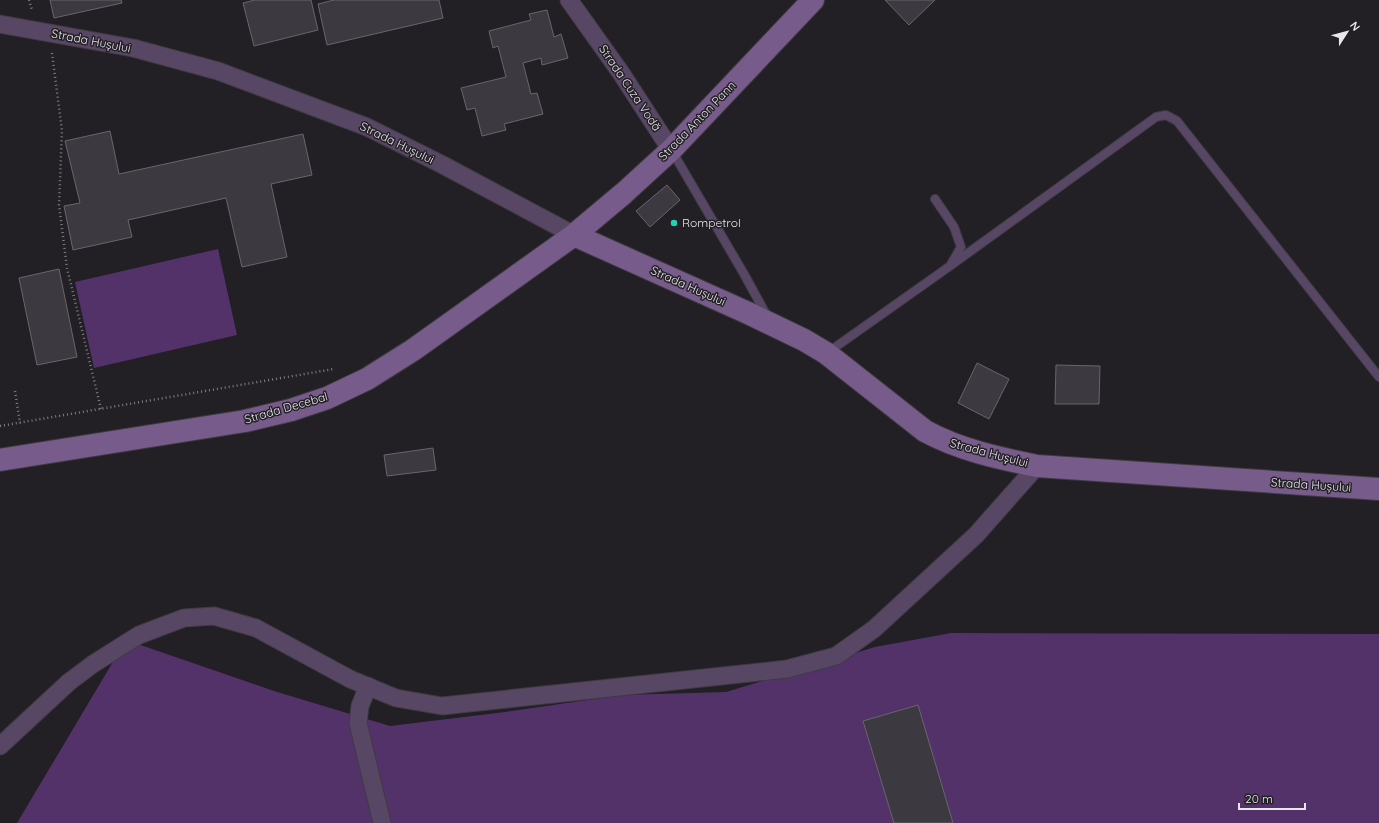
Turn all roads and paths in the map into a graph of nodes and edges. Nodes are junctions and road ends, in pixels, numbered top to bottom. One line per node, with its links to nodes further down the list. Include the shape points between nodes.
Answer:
1 (569, 0): 5 (street, Strada Cuza Vodă)
2 (813, 0): 5 (main road, Strada Anton Pann)
3 (0, 24): 4 (street, Strada Hușului)
4 (50, 33): 7 (street, Strada Hușului, via 133,48 218,71 367,127); 14 (path, via 62,131 59,205 67,268)
5 (671, 150): 7 (main road, Strada Anton Pann); 9 (lane, Strada Cuza Vodă)
6 (934, 199): 8 (lane, via 954,226 961,247)
7 (574, 235): 9 (main road, Strada Hușului); 12 (main road, Strada Decebal, via 414,350 367,379)
8 (950, 266): 10 (lane); 11 (lane, via 1156,117 1166,115 1177,121)
9 (771, 324): 10 (main road, Strada Hușului)
10 (826, 353): 18 (main road, Strada Hușului, via 910,420 943,441 965,449)
11 (1379, 377)
12 (347, 388): 14 (path, via 338,368); 17 (main road, Strada Decebal, via 291,410 245,421)
13 (16, 391): 15 (path)
14 (101, 409): 15 (path)
15 (20, 423): 16 (path)
16 (0, 426)
17 (0, 460)
18 (1037, 466): 19 (main road, Strada Hușului); 20 (street, via 976,535 874,629 836,656 787,669 442,706 396,698)
19 (1379, 489)
20 (368, 686): 21 (street, via 350,679 256,628 214,616 184,618 139,636 93,664 69,682); 22 (street, via 360,706 358,723)
21 (0, 746)
22 (382, 823)

